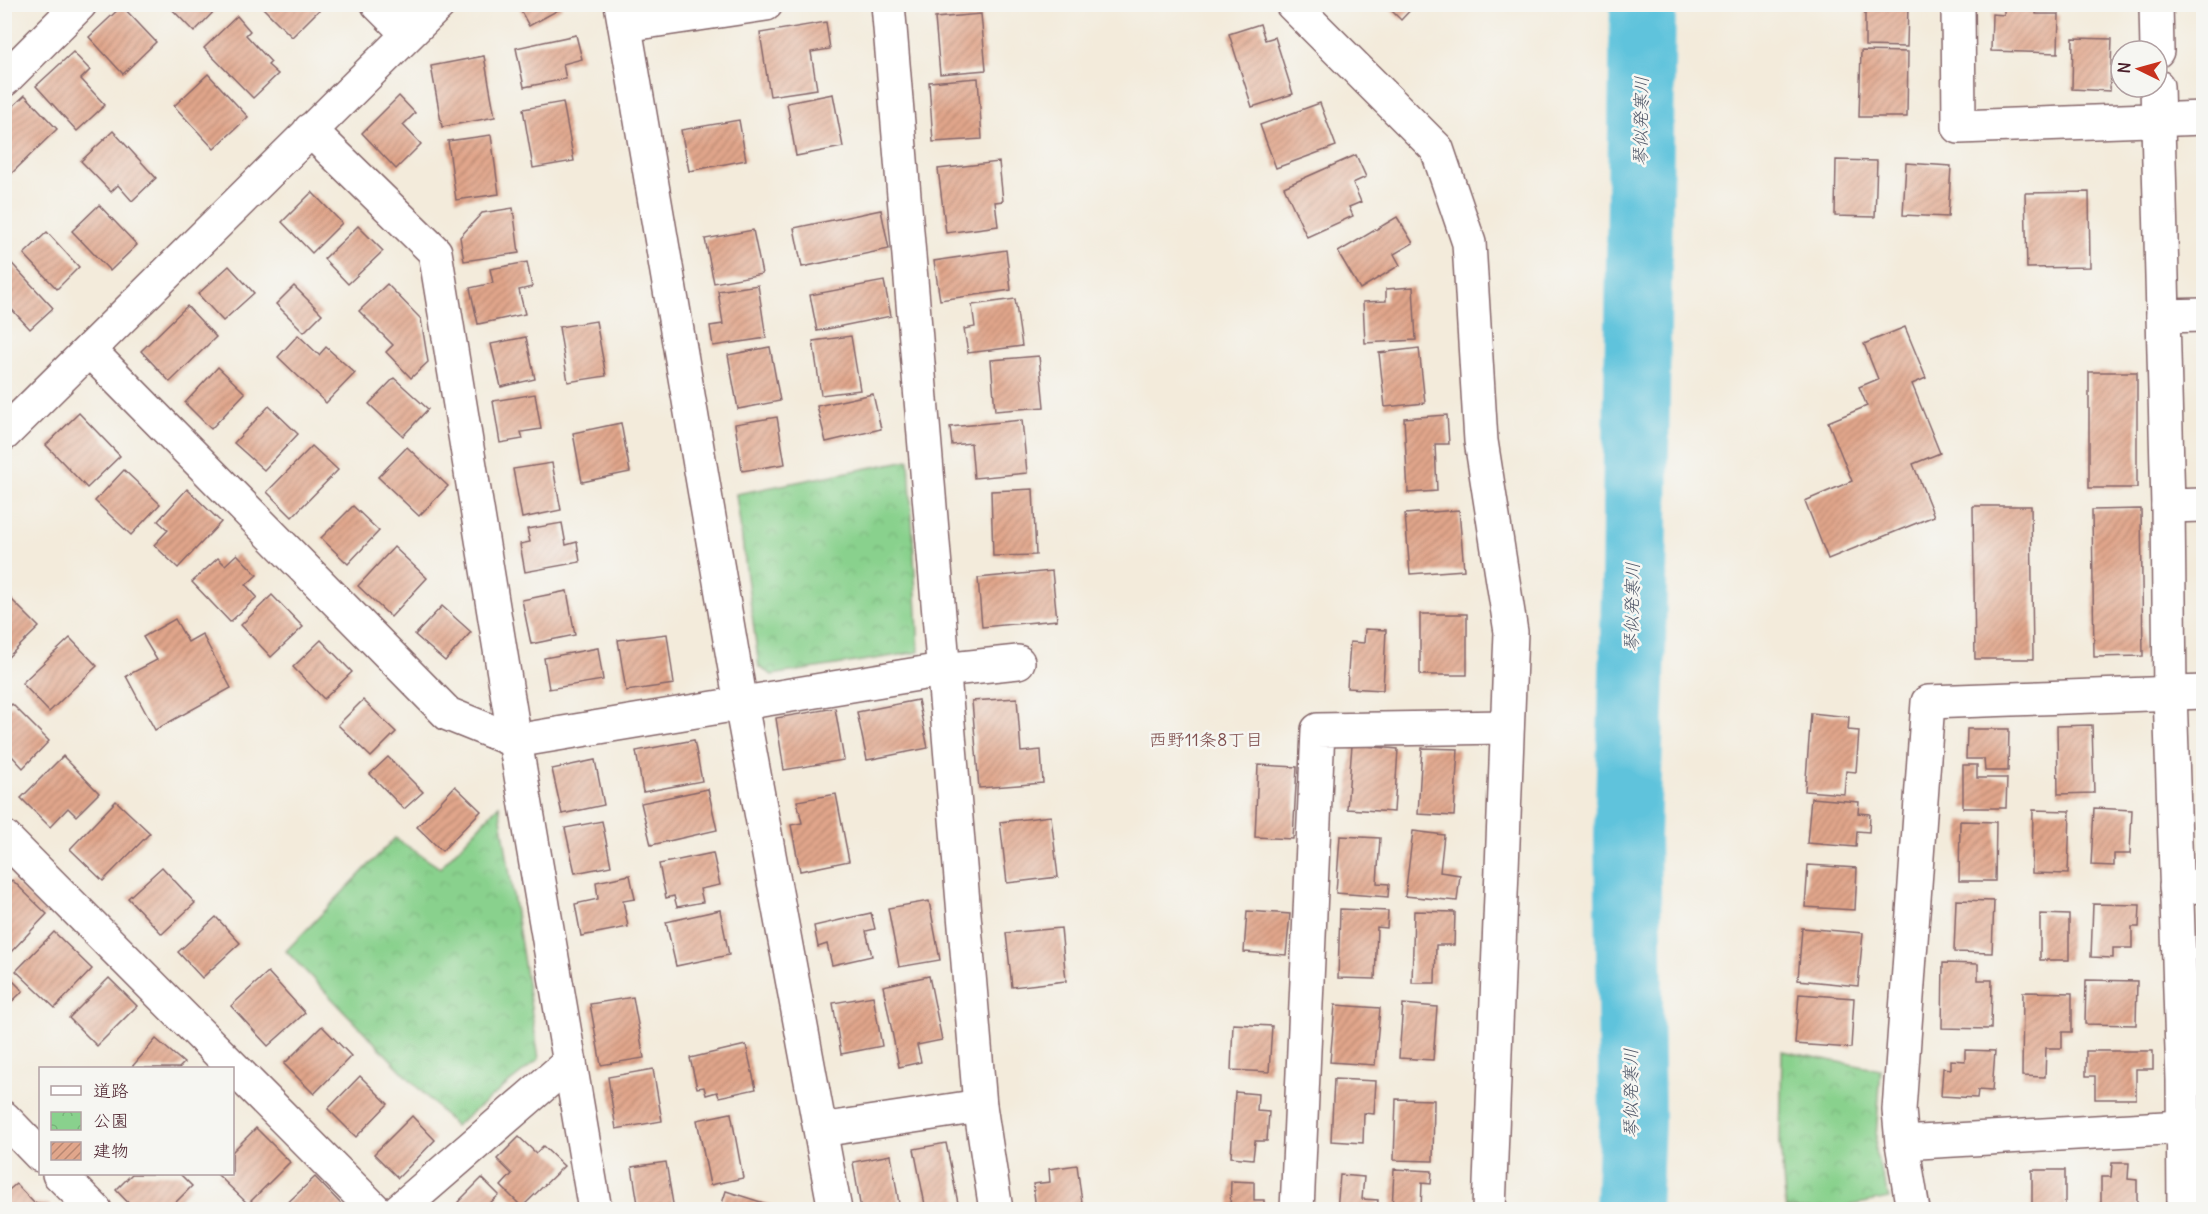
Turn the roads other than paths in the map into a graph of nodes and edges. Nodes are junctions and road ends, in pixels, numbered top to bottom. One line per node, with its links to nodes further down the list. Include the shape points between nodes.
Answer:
1 (80, 4): 12 (street)
2 (378, 4): 10 (street)
3 (439, 4): 10 (street)
4 (766, 4): 9 (street)
5 (888, 4): 24 (street)
6 (1292, 4): 28 (street, via 1437,149 1468,243 1481,441 1511,632)
7 (1958, 4): 15 (street, via 1959,127)
8 (2156, 4): 11 (street)
9 (623, 15): 27 (street)
10 (408, 34): 16 (street)
11 (2157, 39)
12 (4, 80)
13 (2157, 99): 15 (street)
14 (2204, 118): 15 (street)
15 (2157, 120): 18 (street)
16 (310, 130): 19 (street); 29 (street, via 435,252)
17 (2204, 315): 18 (street)
18 (2163, 316): 22 (street)
19 (90, 351): 20 (street); 29 (street, via 448,714)
20 (4, 434)
21 (2204, 505): 22 (street)
22 (2168, 506): 26 (street)
23 (1018, 662): 24 (street)
24 (942, 670): 27 (street); 36 (street)
25 (2204, 692): 26 (street)
26 (2170, 693): 31 (street); 40 (street, via 1928,702 1899,1110)
27 (741, 704): 29 (street); 39 (street)
28 (1507, 727): 49 (street, via 1318,730); 50 (street)
29 (515, 741): 32 (street)
30 (4, 837): 33 (street)
31 (2190, 886): 35 (street)
32 (570, 1062): 45 (street); 46 (street)
33 (233, 1067)
34 (234, 1068): 44 (street)
35 (2193, 1080): 38 (street)
36 (980, 1106): 39 (street); 48 (street)
37 (4, 1118): 41 (street)
38 (2182, 1127): 40 (street); 52 (street)
39 (821, 1130): 47 (street)
40 (1902, 1143): 51 (street)
41 (39, 1154)
42 (61, 1175): 43 (street)
43 (95, 1209)
44 (375, 1209)
45 (399, 1209)
46 (595, 1209)
47 (835, 1209)
48 (996, 1209)
49 (1297, 1209)
50 (1489, 1209)
51 (1913, 1209)
52 (2184, 1209)

